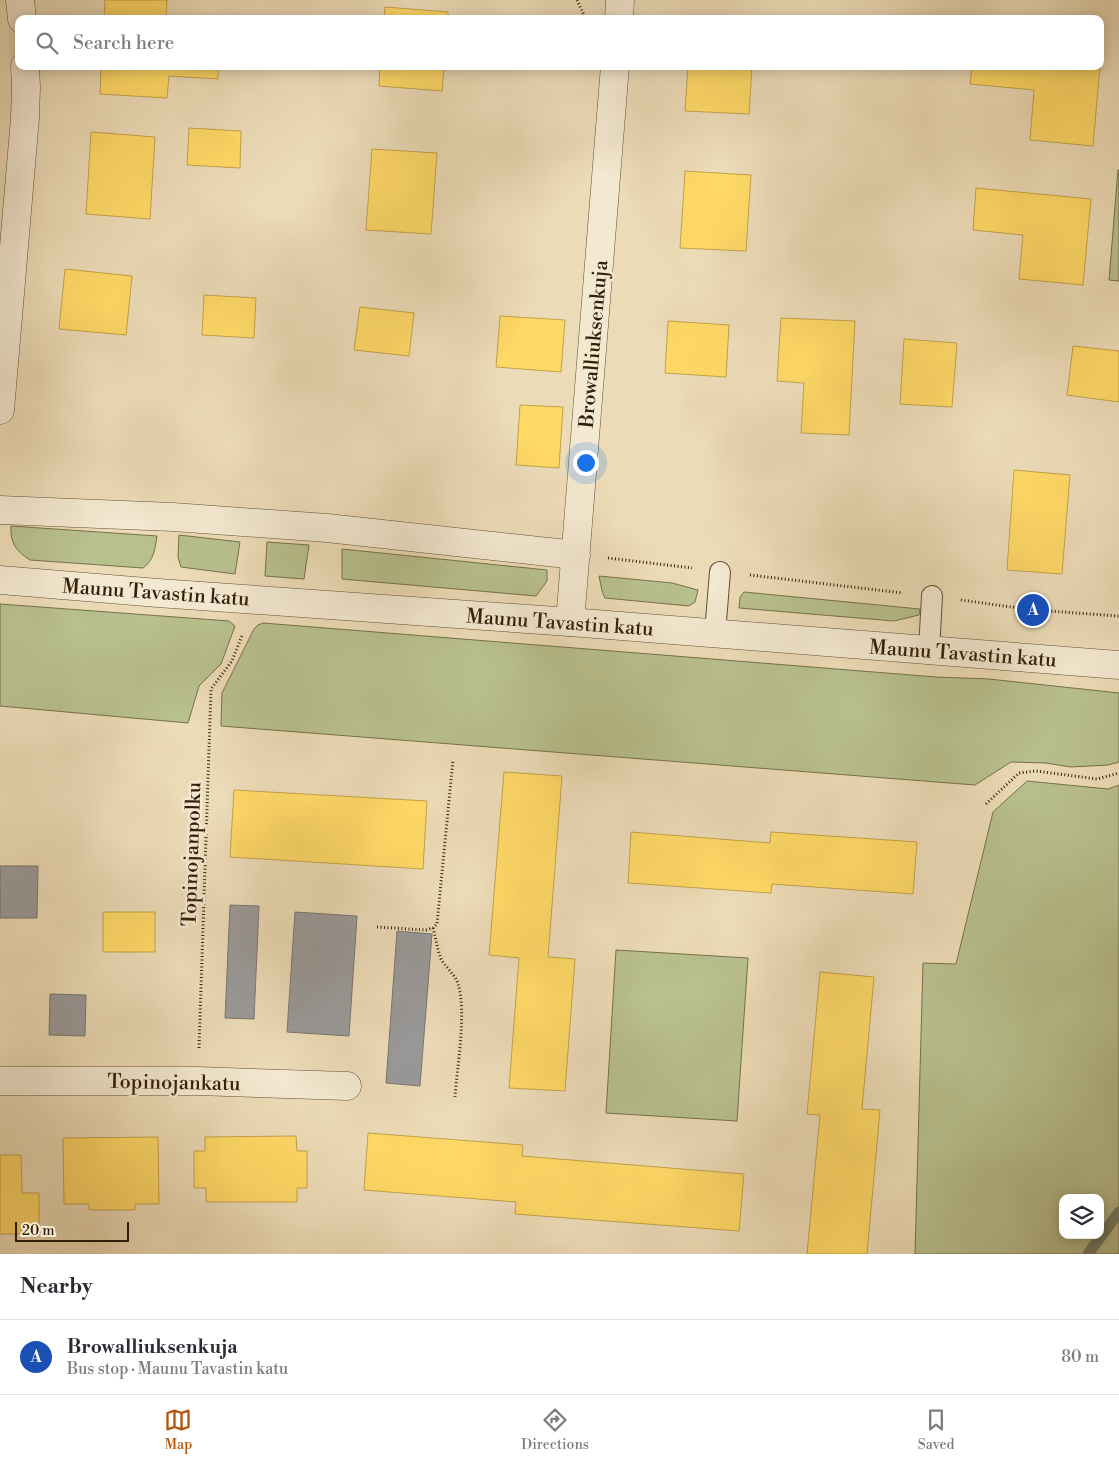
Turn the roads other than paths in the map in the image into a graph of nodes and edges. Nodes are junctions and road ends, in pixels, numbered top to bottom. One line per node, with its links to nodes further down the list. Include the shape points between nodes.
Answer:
1 (20, 0): 3 (street)
2 (620, 0): 4 (street)
3 (22, 15)
4 (619, 15)
5 (25, 70): 7 (street, via 25,118)
6 (615, 70): 9 (street, Browalliuksenkuja)
7 (0, 410)
8 (0, 510): 9 (street, via 173,517 327,528)
9 (576, 554): 13 (street, Browalliuksenkuja)
10 (720, 572): 14 (lane)
11 (0, 580): 13 (street, Maunu Tavastin katu)
12 (932, 596): 15 (lane)
13 (570, 622): 14 (street, Maunu Tavastin katu)
14 (715, 634): 15 (street, Maunu Tavastin katu)
15 (929, 650): 16 (street, Maunu Tavastin katu)
16 (1119, 664)
17 (0, 1081): 18 (street, Topinojankatu, via 197,1081)
18 (347, 1086)

